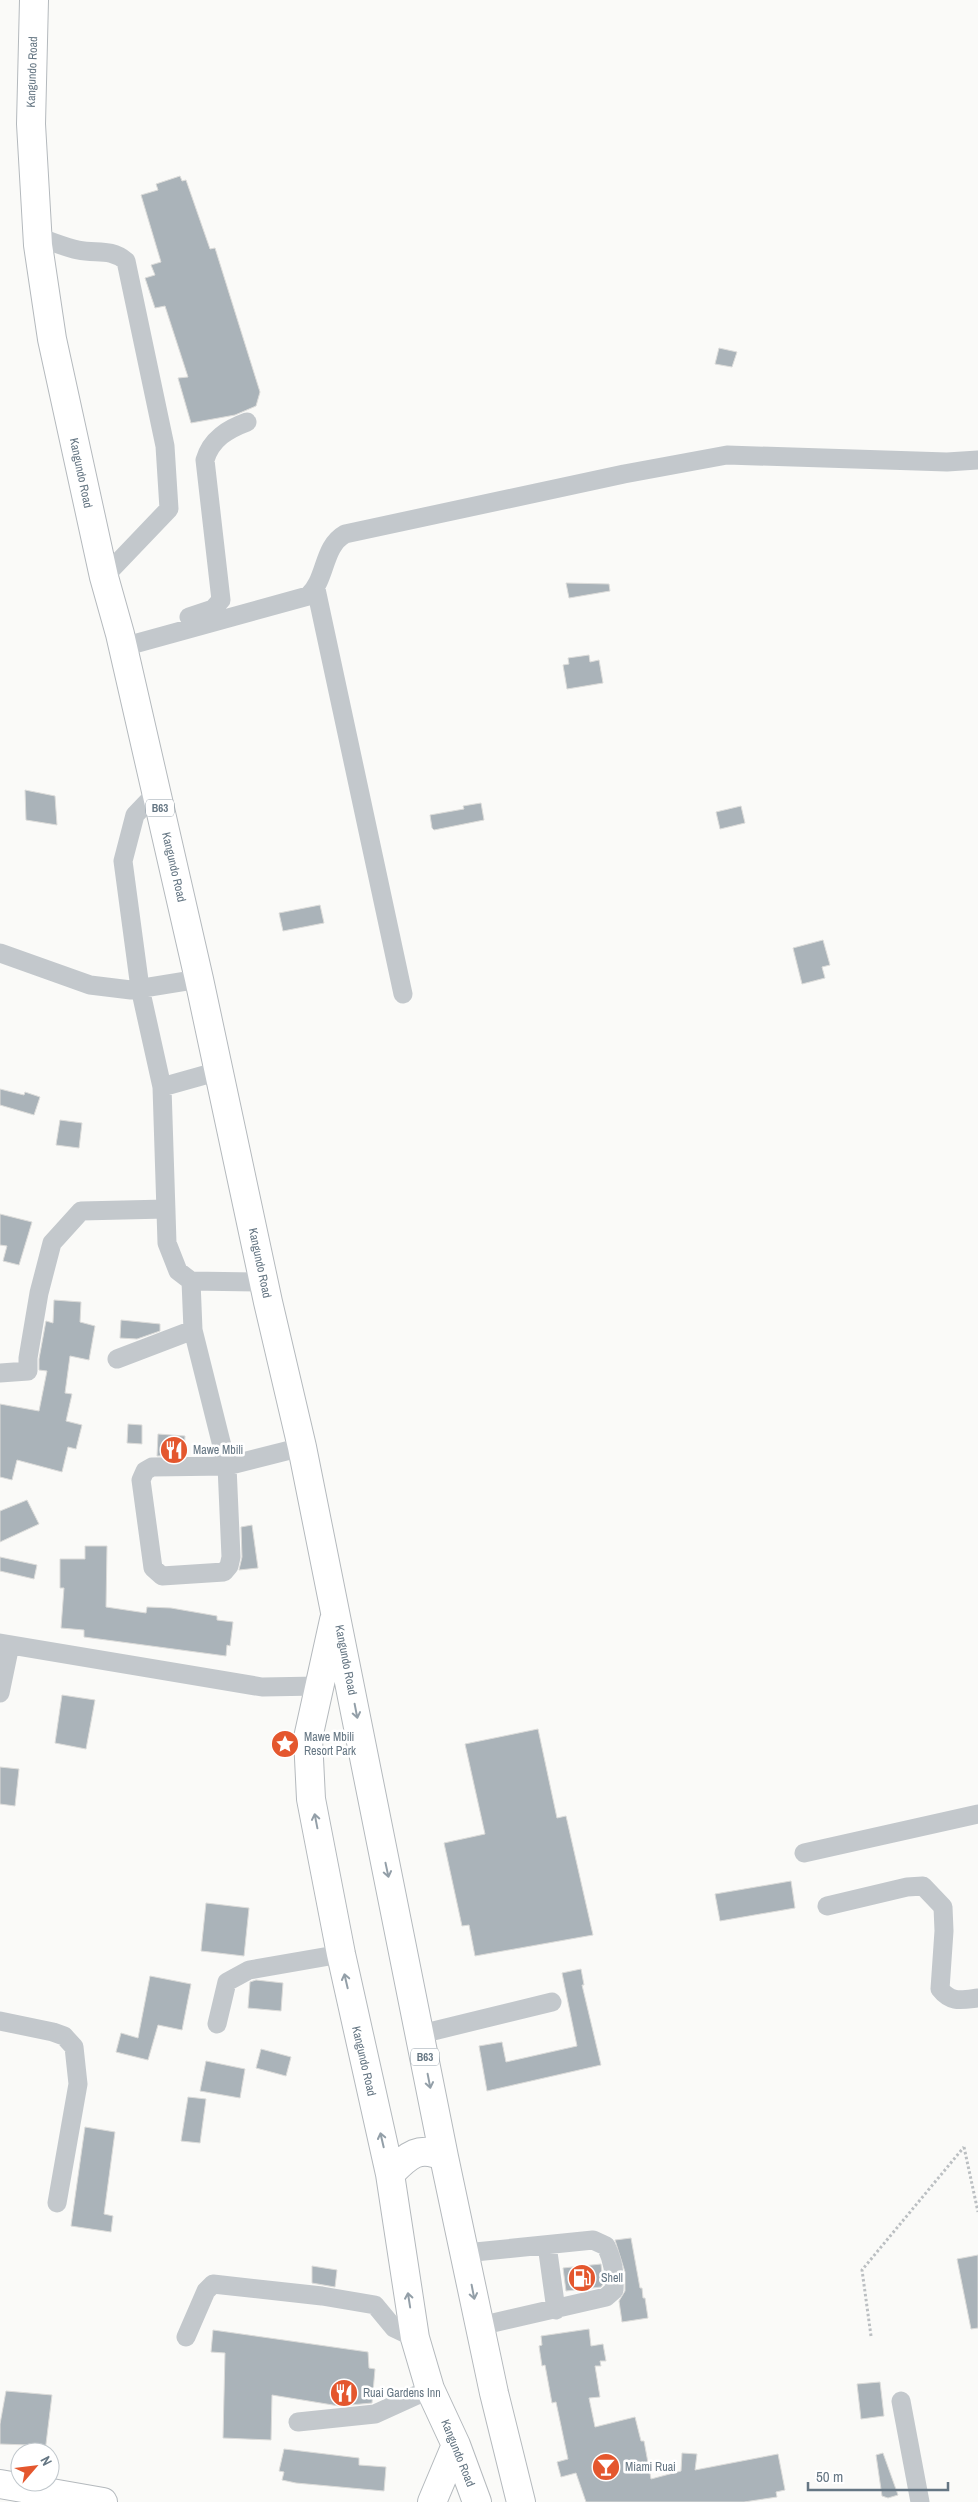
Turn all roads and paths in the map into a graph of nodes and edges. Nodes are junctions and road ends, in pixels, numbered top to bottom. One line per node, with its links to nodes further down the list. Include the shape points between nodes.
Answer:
1 (18, 0): 2 (street)
2 (34, 12): 3 (highway, Kangundo Road / B63, via 31,124)
3 (37, 237): 6 (highway, Kangundo Road / B63, via 52,340); 6 (street, via 79,250 108,251 126,261 165,446 169,509)
4 (247, 422): 8 (street, via 220,436 207,452 205,460 222,600 213,609)
5 (978, 460): 7 (street, via 947,462 727,455 624,474 345,534 331,546)
6 (104, 577): 8 (highway, Kangundo Road / B63)
7 (316, 589): 8 (street, via 299,599); 13 (street)
8 (121, 641): 9 (highway, Kangundo Road / B63)
9 (156, 792): 11 (highway, Kangundo Road / B63); 12 (street, via 134,815 123,861)
10 (0, 954): 12 (street, via 90,985 131,990)
11 (199, 979): 12 (street); 14 (highway, Kangundo Road / B63)
12 (140, 988): 15 (street)
13 (403, 994)
14 (219, 1071): 15 (street); 18 (highway, Kangundo Road / B63)
15 (162, 1087): 16 (street)
16 (166, 1209): 17 (street, via 167,1242 178,1271); 21 (street, via 80,1210 52,1243 39,1293 28,1370)
17 (191, 1281): 18 (street); 19 (street)
18 (264, 1282): 22 (highway, Kangundo Road / B63)
19 (193, 1330): 20 (street); 23 (street)
20 (117, 1359)
21 (0, 1372)
22 (302, 1447): 23 (street); 24 (highway, Kangundo Road / B63)
23 (227, 1466): 23 (street, via 152,1467 146,1471 141,1480 153,1568 162,1576 224,1572 230,1566)
24 (336, 1611): 26 (highway, Kangundo Road / B63); 36 (highway, Kangundo Road / B63, one-way to 36)
25 (5, 1644): 26 (street, via 262,1687); 27 (street)
26 (319, 1686): 31 (highway, Kangundo Road / B63, one-way to 26, via 312,1799 308,1738)
27 (0, 1693)
28 (978, 1814): 29 (street)
29 (804, 1853)
30 (827, 1906): 32 (street, via 907,1886 923,1886 943,1907 940,1988 947,1997 956,2001)
31 (340, 1954): 35 (street, via 238,1974 227,1982); 38 (highway, Kangundo Road / B63, one-way to 31)
32 (978, 1998)
33 (552, 2002): 36 (street)
34 (0, 2021): 39 (street, via 53,2032 64,2036 74,2047 78,2084)
35 (217, 2024)
36 (420, 2034): 37 (highway, Kangundo Road / B63, one-way to 37)
37 (444, 2157): 38 (highway, via 432,2151 421,2151 407,2157); 42 (highway, Kangundo Road / B63)
38 (390, 2174): 47 (highway, Kangundo Road / B63, one-way to 38)
39 (57, 2203)
40 (978, 2212): 45 (path, via 964,2147 862,2270)
41 (547, 2245): 42 (street); 43 (street); 43 (street, via 593,2240 606,2246 615,2273 614,2290 606,2297)
42 (465, 2253): 44 (highway, Kangundo Road / B63, one-way to 44)
43 (556, 2310): 44 (street)
44 (480, 2326): 56 (highway, Kangundo Road / B63)
45 (871, 2336)
46 (186, 2337): 47 (street, via 206,2291 213,2284 375,2305 394,2328)
47 (415, 2338): 48 (highway, Kangundo Road / B63)
48 (430, 2389): 50 (street, via 375,2414); 51 (highway, Kangundo Road / B63)
49 (901, 2401): 57 (street)
50 (298, 2422)
51 (456, 2445): 54 (highway); 55 (highway, Kangundo Road / B63)
52 (0, 2484): 53 (highway)
53 (103, 2502)
54 (432, 2502)
55 (477, 2502)
56 (521, 2502)
57 (920, 2502)

